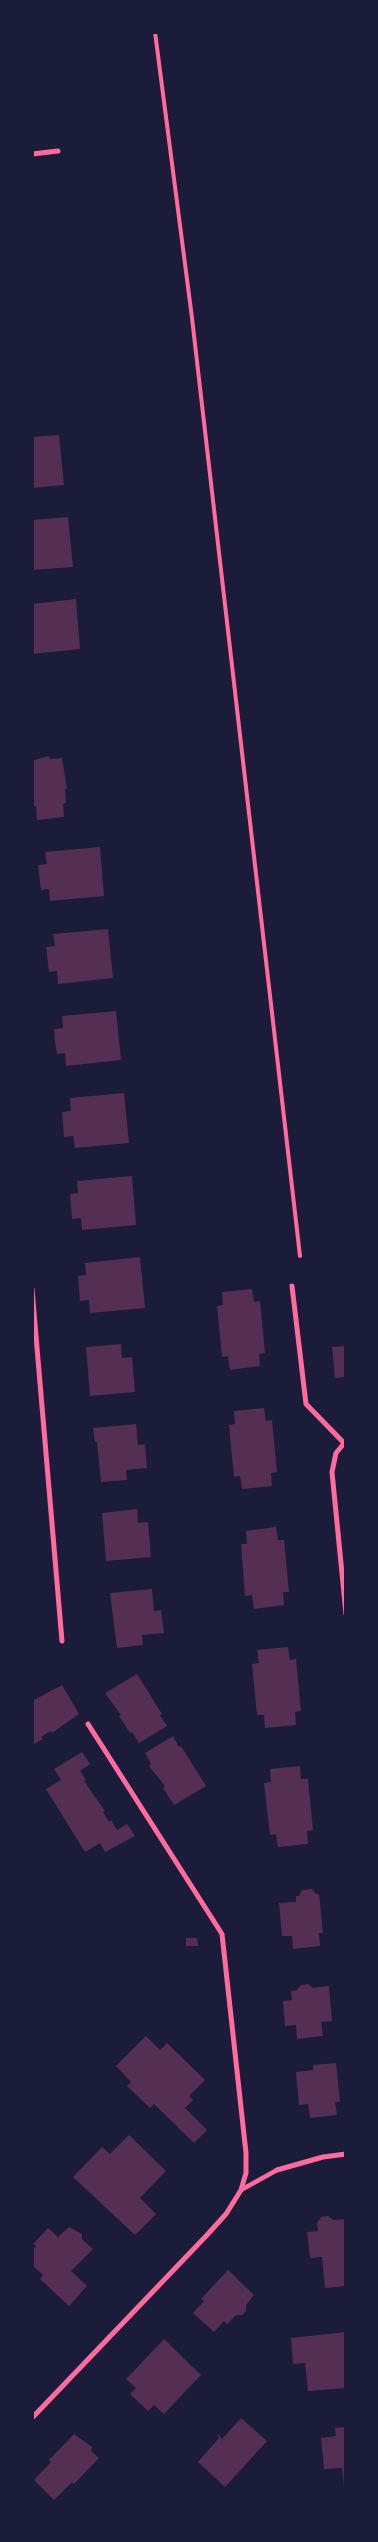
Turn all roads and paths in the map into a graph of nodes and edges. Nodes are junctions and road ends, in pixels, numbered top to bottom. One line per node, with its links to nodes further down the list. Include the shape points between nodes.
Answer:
1 (155, 32): 4 (lane, via 192,318)
2 (58, 150): 3 (street)
3 (32, 154)
4 (300, 1256)
5 (292, 1286): 7 (street, via 306,1404)
6 (32, 1289): 9 (street)
7 (344, 1442): 8 (street, via 336,1452 332,1472)
8 (346, 1614)
9 (62, 1641)
10 (88, 1724): 13 (street, via 222,1934 246,2153 246,2173)
11 (346, 2154): 12 (street)
12 (277, 2170): 13 (street)
13 (241, 2190): 14 (street, via 207,2235)
14 (32, 2418)

